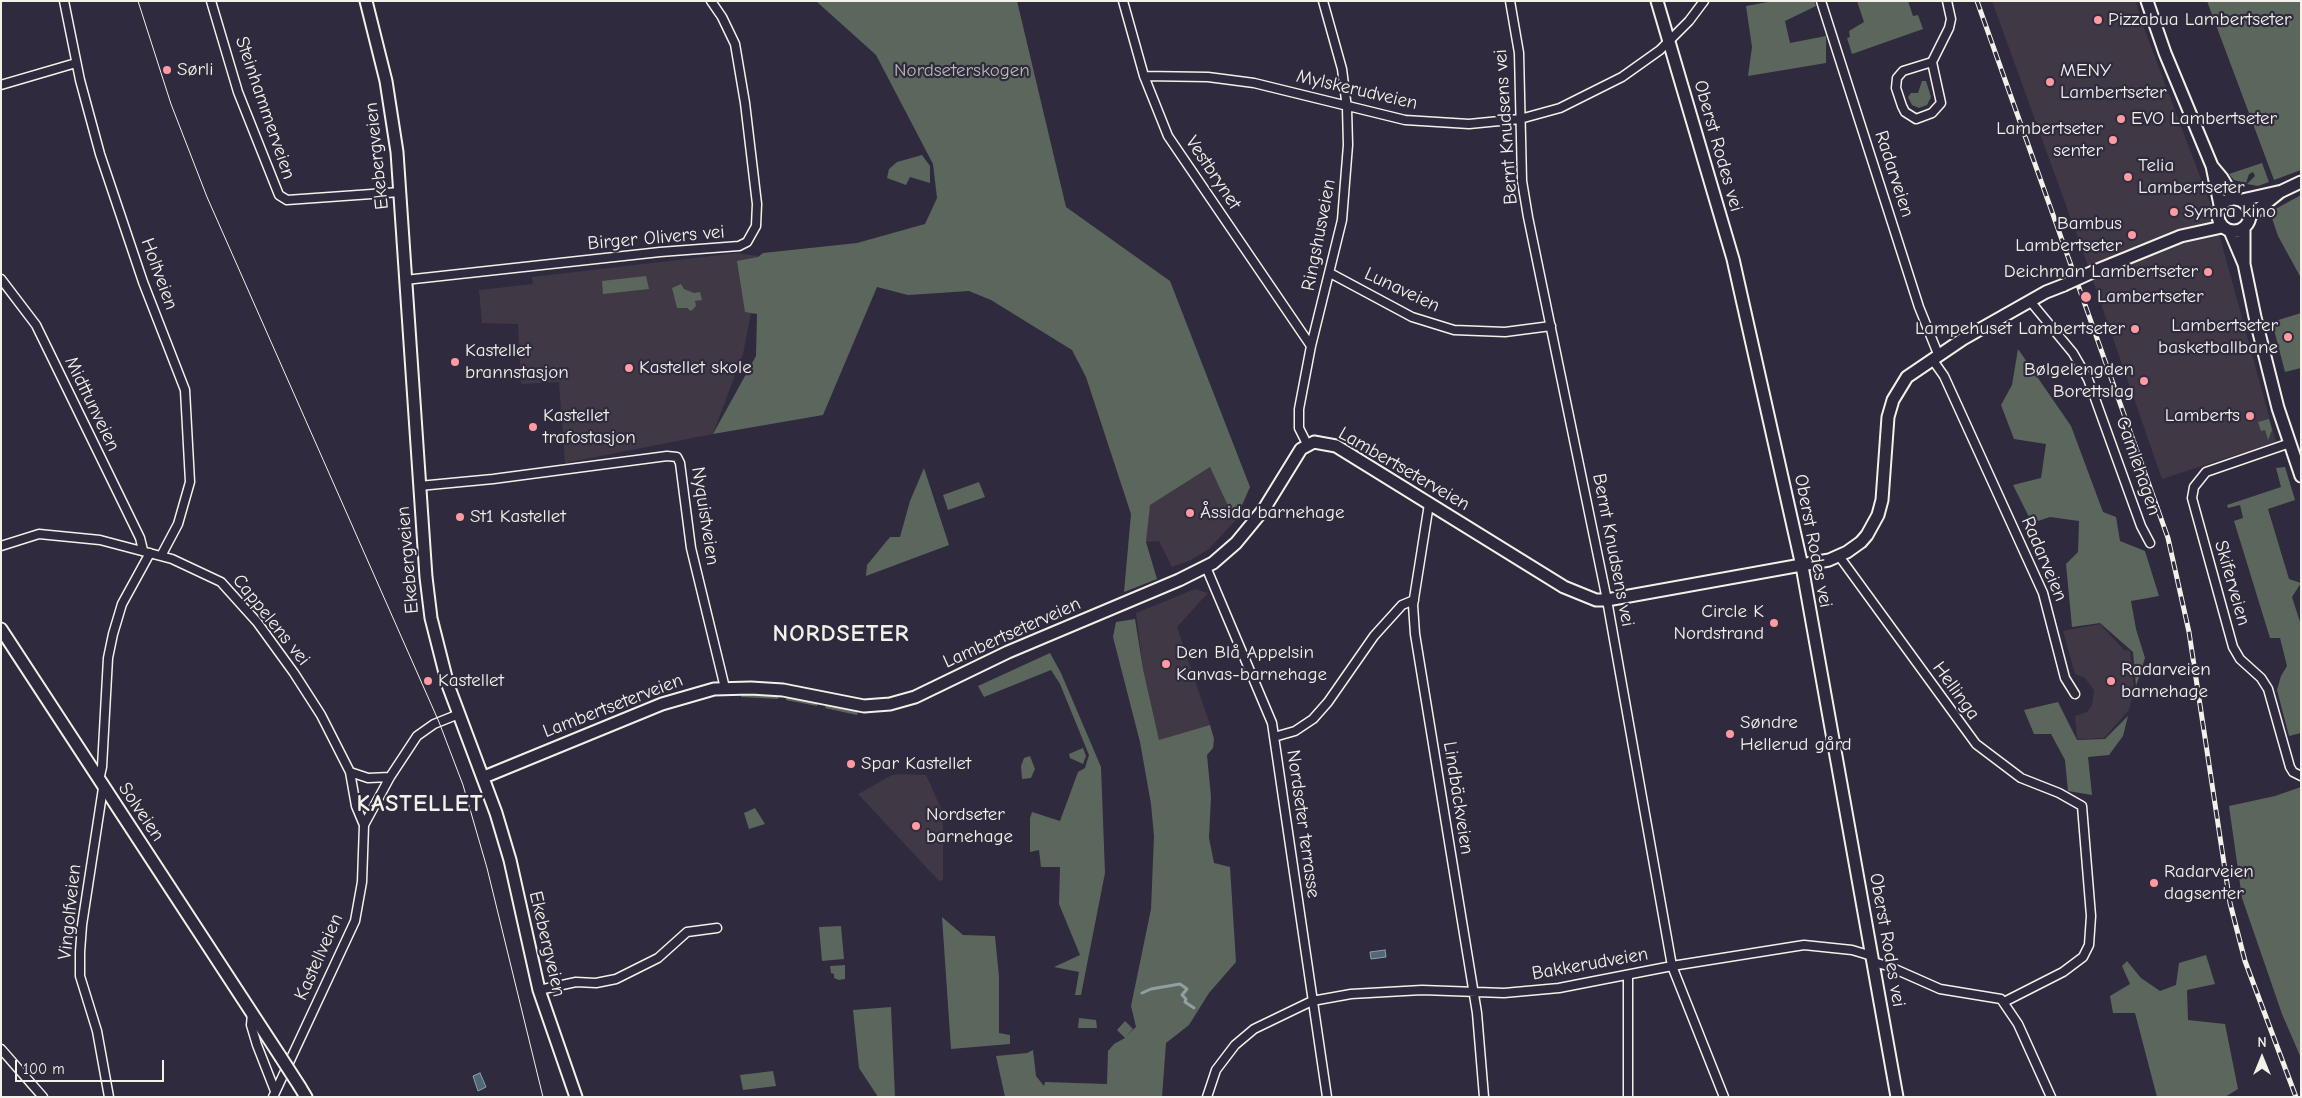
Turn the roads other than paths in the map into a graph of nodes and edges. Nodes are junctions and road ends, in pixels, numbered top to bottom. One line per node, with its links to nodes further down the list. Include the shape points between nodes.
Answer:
1 (64, 1): 15 (street, Holtveien)
2 (211, 1): 23 (street, Steinhammerveien, via 238,92 279,195 287,200)
3 (366, 1): 23 (main road, Ekebergveien, via 390,100)
4 (711, 1): 33 (street, Birger Olivers vei, via 735,44 745,103 757,204 756,226 748,242 739,246)
5 (1124, 1): 16 (street, Vestbrynet)
6 (1323, 1): 18 (street, Ringshusveien, via 1342,69)
7 (1510, 1): 19 (street, Bernt Knudsens vei, via 1519,53)
8 (1657, 1): 13 (main road, Oberst Rodes vei)
9 (1704, 1): 13 (street, Mylskerudveien)
10 (1821, 1): 37 (street, Radarveien)
11 (1947, 1): 14 (street, via 1951,19 1949,28)
12 (2147, 1): 20 (main road)
13 (1669, 41): 19 (street, Mylskerudveien, via 1622,77 1599,90 1560,108); 48 (main road, Oberst Rodes vei, via 1735,266)
14 (1932, 62): 14 (street, Radarveien, via 1903,71 1897,78 1896,88 1902,106 1916,119 1932,114 1941,103)
15 (76, 63): 17 (street); 46 (street, Holtveien, via 122,221 185,390 190,482 178,524)
16 (1144, 76): 18 (street, Mylskerudveien, via 1208,77 1254,83); 36 (street, Vestbrynet, via 1173,145)
17 (1, 86)
18 (1347, 108): 19 (street, Mylskerudveien, via 1420,122 1469,124); 31 (street, Ringshusveien, via 1345,197)
19 (1520, 119): 35 (street, Bernt Knudsens vei, via 1524,188)
20 (2212, 166): 24 (main road); 25 (main road)
21 (2301, 182): 22 (main road)
22 (2282, 191): 24 (main road); 26 (main road)
23 (400, 192): 33 (main road, Ekebergveien)
24 (2238, 199): 25 (main road); 26 (main road, via 2247,204)
25 (2219, 210): 28 (main road); 29 (main road, Lambertseterveien)
26 (2251, 215): 27 (main road)
27 (2244, 228): 28 (main road); 30 (main road)
28 (2226, 229): 29 (main road, Lambertseterveien); 30 (main road)
29 (2190, 233): 34 (main road, Lambertseterveien, bridge)
30 (2244, 264): 38 (main road, via 2268,372)
31 (1330, 273): 35 (street, Lunaveien, via 1412,317 1454,330 1505,332); 36 (street, Ringshusveien)
32 (1, 279): 45 (street, Midttunveien, via 36,326)
33 (405, 280): 41 (main road, Ekebergveien)
34 (2030, 301): 37 (main road, Lambertseterveien); 43 (street, Gamlehagen, via 2068,346 2088,379)
35 (1552, 326): 51 (street, Bernt Knudsens vei)
36 (1311, 346): 39 (street, Ringshusveien, via 1299,409 1300,428)
37 (1935, 356): 47 (main road, Lambertseterveien, via 1907,377 1893,400 1888,417 1882,500 1875,521 1861,542); 54 (street, Radarveien, via 2043,592 2065,678)
38 (2290, 443): 40 (main road); 58 (street, Skiferveien, via 2206,472 2194,487 2192,498 2233,647 2268,689 2290,767)
39 (1307, 444): 42 (main road, Lambertseterveien, via 1320,442 1336,446); 49 (main road, Lambertseterveien, via 1249,528 1232,548)
40 (2301, 476)
41 (420, 486): 53 (street, Nyquistveien, via 677,457 691,548); 55 (main road, Ekebergveien, via 431,618)
42 (1429, 504): 50 (street, Lindbäckveien); 51 (main road, Lambertseterveien, via 1570,591 1596,600)
43 (2150, 543)
44 (1, 546): 45 (street, Cappelens vei, via 24,537 49,533)
45 (146, 551): 46 (street, Cappelens vei); 61 (street, Vingolfveien, via 122,604 108,658)
46 (161, 556): 57 (street, Cappelens vei, via 221,582 237,598 294,672 321,715)
47 (1840, 556): 48 (main road, Lambertseterveien); 70 (street, Hellinga, via 1976,744 2021,778 2082,806 2089,945 2083,957 2063,972)
48 (1802, 566): 51 (main road, Lambertseterveien); 64 (main road, Oberst Rodes vei)
49 (1206, 568): 53 (main road, Lambertseterveien, via 1008,652 902,702 864,706 783,690); 56 (street, Nordseter terrasse, via 1266,705)
50 (1414, 600): 56 (street, via 1402,605 1385,624 1313,719 1295,731); 68 (street, Lindbäckveien, via 1415,634)
51 (1607, 600): 65 (street, Bernt Knudsens vei)
52 (1, 629): 61 (main road, Solveien)
53 (725, 688): 60 (main road, Lambertseterveien, via 694,693 662,704)
54 (2075, 694)
55 (459, 714): 59 (street, Kastellveien, via 434,724 418,736); 60 (main road, Ekebergveien)
56 (1274, 737): 69 (street, Nordseter terrasse)
57 (350, 772): 59 (street, via 368,778); 62 (street, Cappelens vei, via 356,806)
58 (2301, 776)
59 (390, 777): 62 (street, Kastellveien)
60 (484, 777): 67 (main road, Ekebergveien, via 508,853)
61 (101, 784): 71 (main road, Solveien); 76 (street, Vingolfveien, via 80,952 83,989 96,1032)
62 (364, 825): 74 (street, Kastellveien, via 362,882 355,921)
63 (717, 928): 67 (street, via 686,932 658,958 616,979 576,982)
64 (1872, 959): 65 (street, Bakkerudveien, via 1852,950 1804,945); 70 (street, Bakkerudveien, via 1940,988 1997,997); 83 (main road, Oberst Rodes vei)
65 (1672, 966): 66 (street, Bakkerudveien); 82 (street, Bernt Knudsens vei)
66 (1628, 975): 68 (street, Bakkerudveien, via 1536,990); 81 (street)
67 (539, 990): 77 (main road, Ekebergveien)
68 (1473, 991): 69 (street, Bakkerudveien, via 1351,994); 80 (street, Lindbäckveien)
69 (1312, 1001): 78 (street, Bakkerudveien, via 1254,1028 1235,1044 1216,1070); 79 (street, Nordseter terrasse)
70 (2004, 1002): 84 (street, via 2018,1024)
71 (252, 1014): 73 (main road, Solveien, bridge); 74 (street, Solveien, via 251,1025)
72 (1, 1049): 75 (street)
73 (303, 1092)
74 (274, 1094)
75 (43, 1097)
76 (109, 1097)
77 (576, 1097)
78 (1207, 1097)
79 (1327, 1097)
80 (1484, 1097)
81 (1628, 1097)
82 (1724, 1097)
83 (1898, 1097)
84 (2051, 1097)

